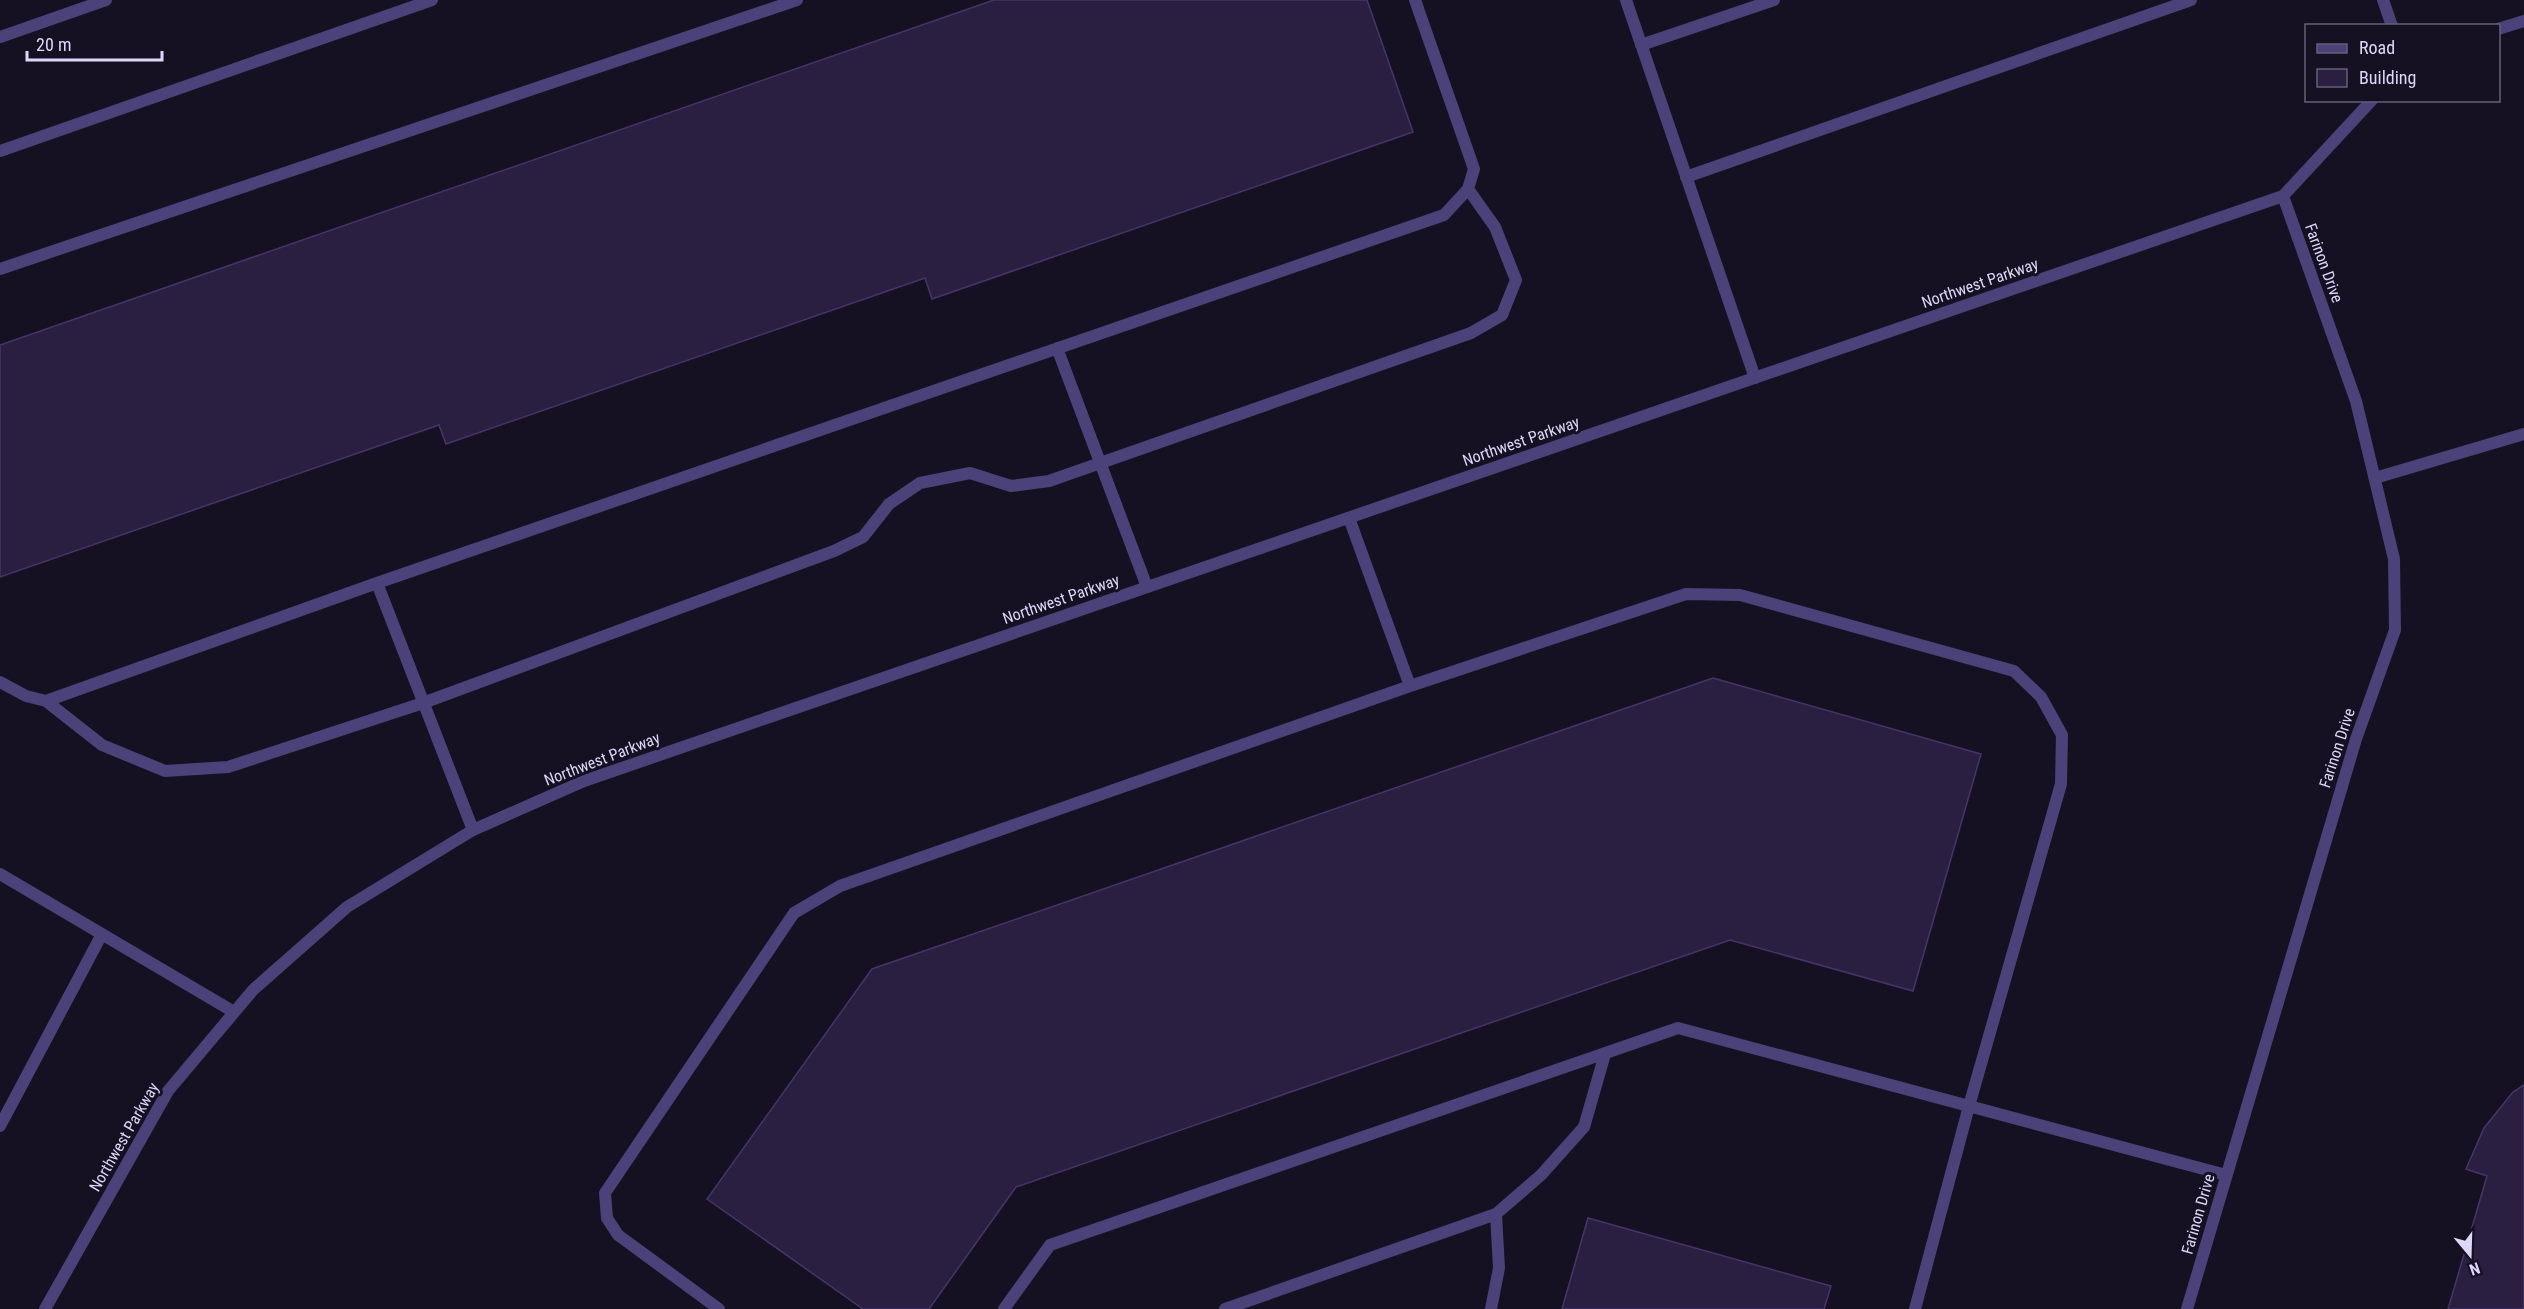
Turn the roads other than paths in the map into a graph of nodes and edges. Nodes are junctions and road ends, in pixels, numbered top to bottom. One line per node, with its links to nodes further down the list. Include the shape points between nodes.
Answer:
1 (106, 0): 12 (street)
2 (432, 0): 15 (street)
3 (797, 0): 19 (street)
4 (1415, 0): 17 (street, via 1474,170)
5 (1626, 0): 13 (street)
6 (1774, 0): 13 (street)
7 (2191, 0): 16 (street)
8 (2383, 0): 10 (street)
9 (2524, 21): 11 (street)
10 (2391, 24)
11 (2500, 29)
12 (0, 37)
13 (1641, 45): 16 (street)
14 (2370, 102): 18 (street)
15 (0, 150)
16 (1686, 177): 21 (street)
17 (1468, 189): 20 (street, via 1444,215); 23 (street, via 1495,227 1516,280 1502,315 1471,333)
18 (2283, 196): 21 (street, Northwest Parkway); 24 (street, Farinon Drive, via 2356,401)
19 (0, 269)
20 (1057, 348): 23 (street); 26 (street)
21 (1755, 378): 25 (street, Northwest Parkway)
22 (2524, 434): 24 (street)
23 (1101, 463): 27 (street); 31 (street, via 1049,481 1011,486 970,473 920,483 889,504 863,537 834,550)
24 (2374, 478): 39 (street, Farinon Drive, via 2394,559 2395,630 2356,739)
25 (1349, 518): 27 (street, Northwest Parkway); 29 (street)
26 (377, 583): 30 (street); 31 (street)
27 (1148, 586): 32 (street, Northwest Parkway, via 584,781)
28 (0, 682): 30 (street, via 26,696)
29 (1410, 686): 37 (street, via 1686,594 1740,595 2014,671 2041,697 2062,735 2061,784); 42 (street, via 840,886 794,913 605,1193 607,1218 618,1235)
30 (46, 701): 31 (street, via 102,745 165,771 228,767)
31 (423, 703): 32 (street)
32 (473, 830): 35 (street, Northwest Parkway, via 347,907 253,990)
33 (0, 874): 34 (street)
34 (102, 934): 35 (street); 38 (street)
35 (234, 1012): 41 (street, Northwest Parkway, via 168,1091)
36 (1605, 1054): 37 (street, via 1678,1028); 40 (street, via 1584,1127 1541,1175); 43 (street, via 1050,1245)
37 (1969, 1106): 39 (street); 46 (street)
38 (0, 1126)
39 (2226, 1175): 47 (street, Farinon Drive)
40 (1496, 1214): 44 (street); 45 (street, via 1499,1268)
41 (45, 1309)
42 (719, 1309)
43 (1004, 1309)
44 (1225, 1309)
45 (1491, 1309)
46 (1915, 1309)
47 (2187, 1309)

